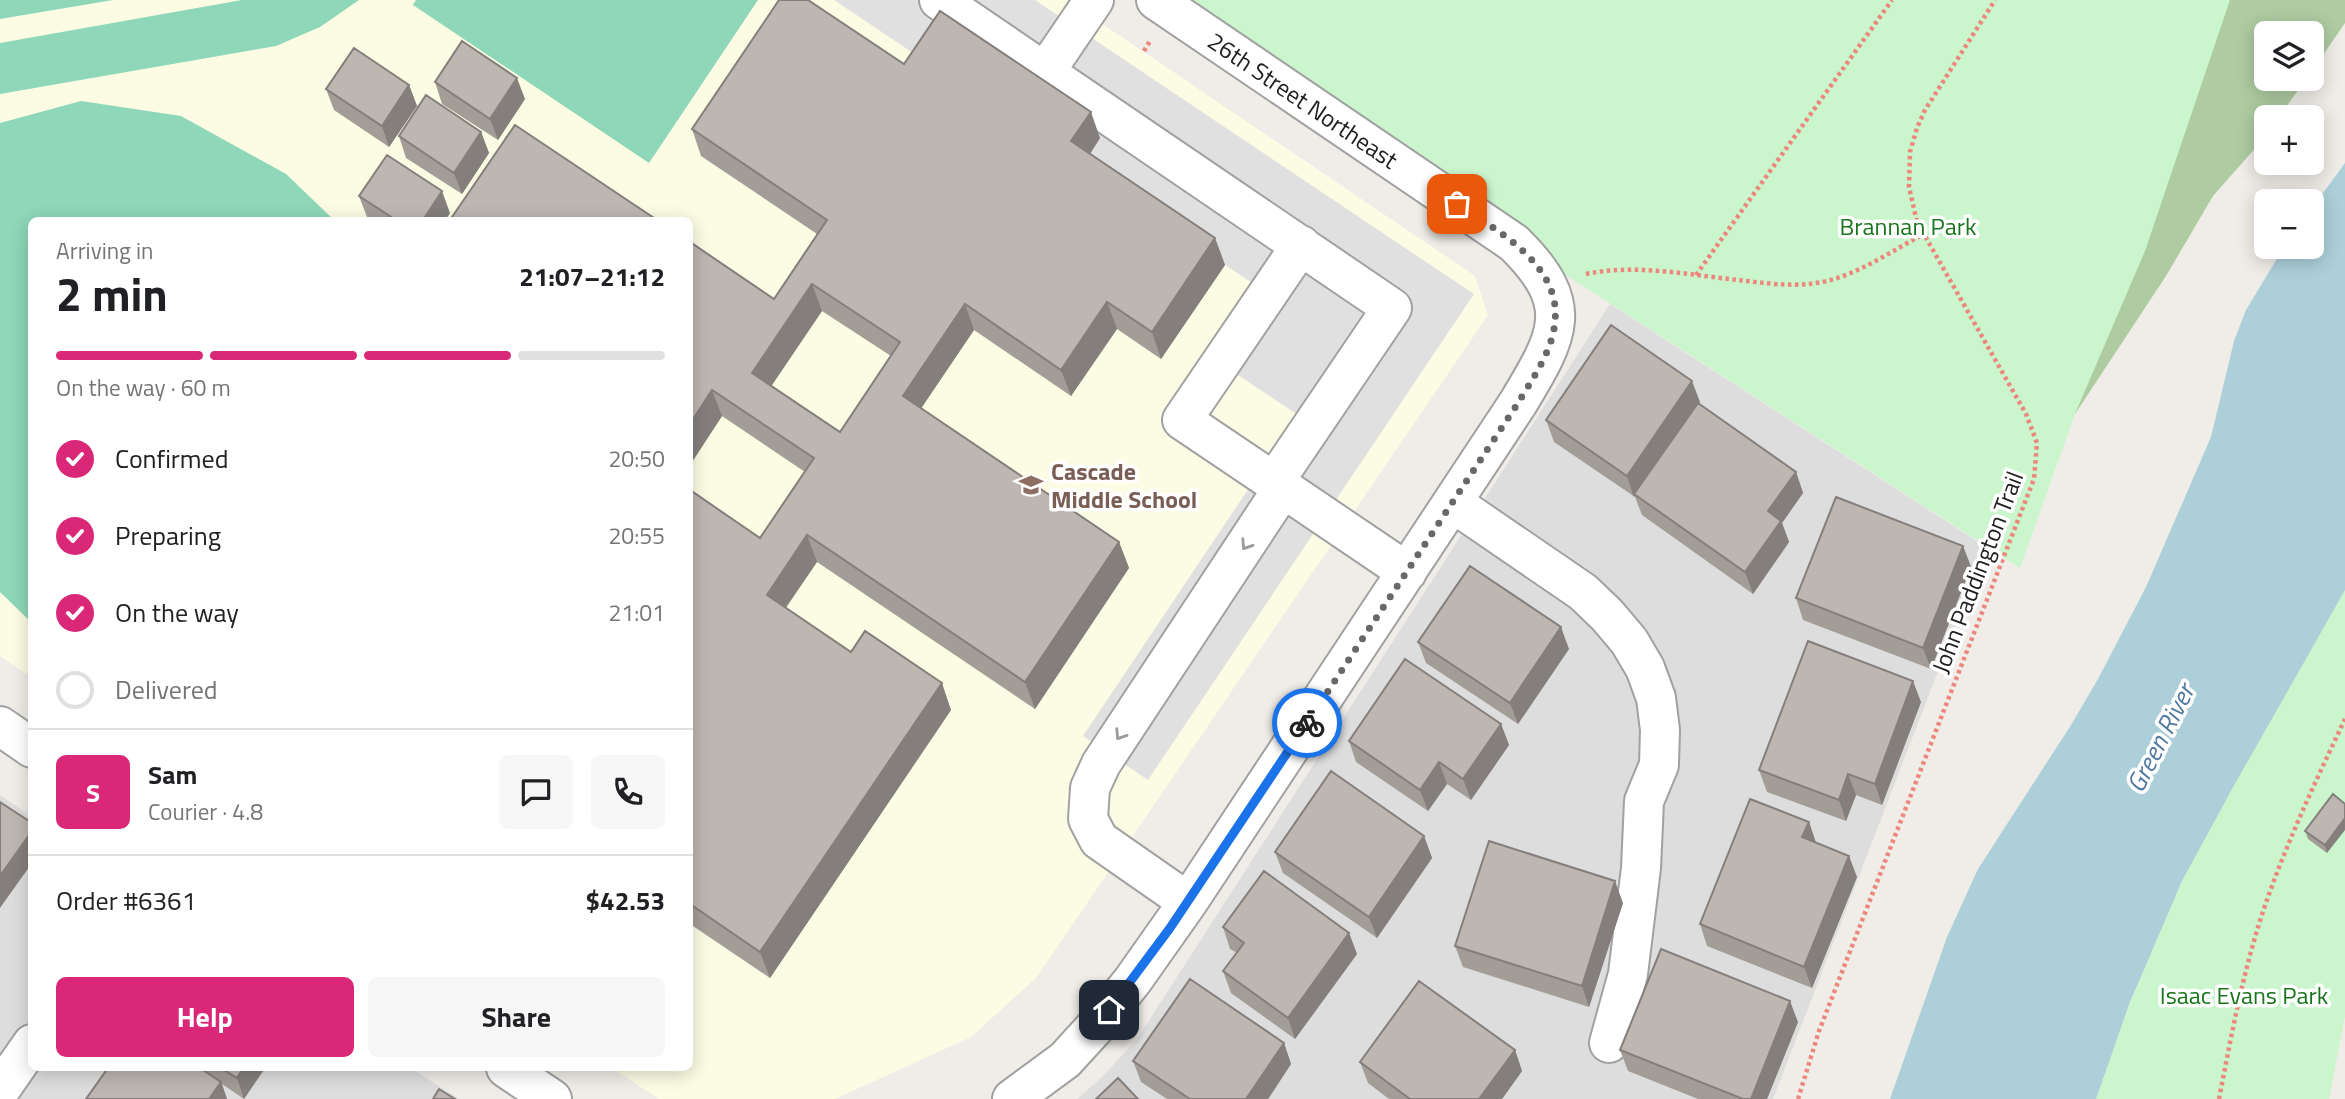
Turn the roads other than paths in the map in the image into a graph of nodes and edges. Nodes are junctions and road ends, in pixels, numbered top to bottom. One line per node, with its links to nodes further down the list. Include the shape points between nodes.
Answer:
1 (939, 0): 4 (street)
2 (1094, 0): 4 (street)
3 (1156, 0): 7 (street, 26th Street Northeast, via 1501,233 1547,282 1556,320 1548,348)
4 (1045, 72): 5 (street)
5 (1301, 245): 6 (street, via 1392,308); 6 (street, via 1182,420)
6 (1278, 485): 8 (street); 11 (street, one-way to 11, via 1090,788 1088,819 1098,840)
7 (1453, 503): 8 (street); 12 (street, via 1583,592 1607,615 1629,640 1656,698 1659,765 1644,801 1628,974)
8 (1407, 572): 11 (street)
9 (0, 726): 10 (street)
10 (28, 745)
11 (1188, 902): 15 (street, via 1097,1025 1065,1060)
12 (1609, 1043)
13 (28, 1050): 14 (street)
14 (0, 1090)
15 (1012, 1099)

